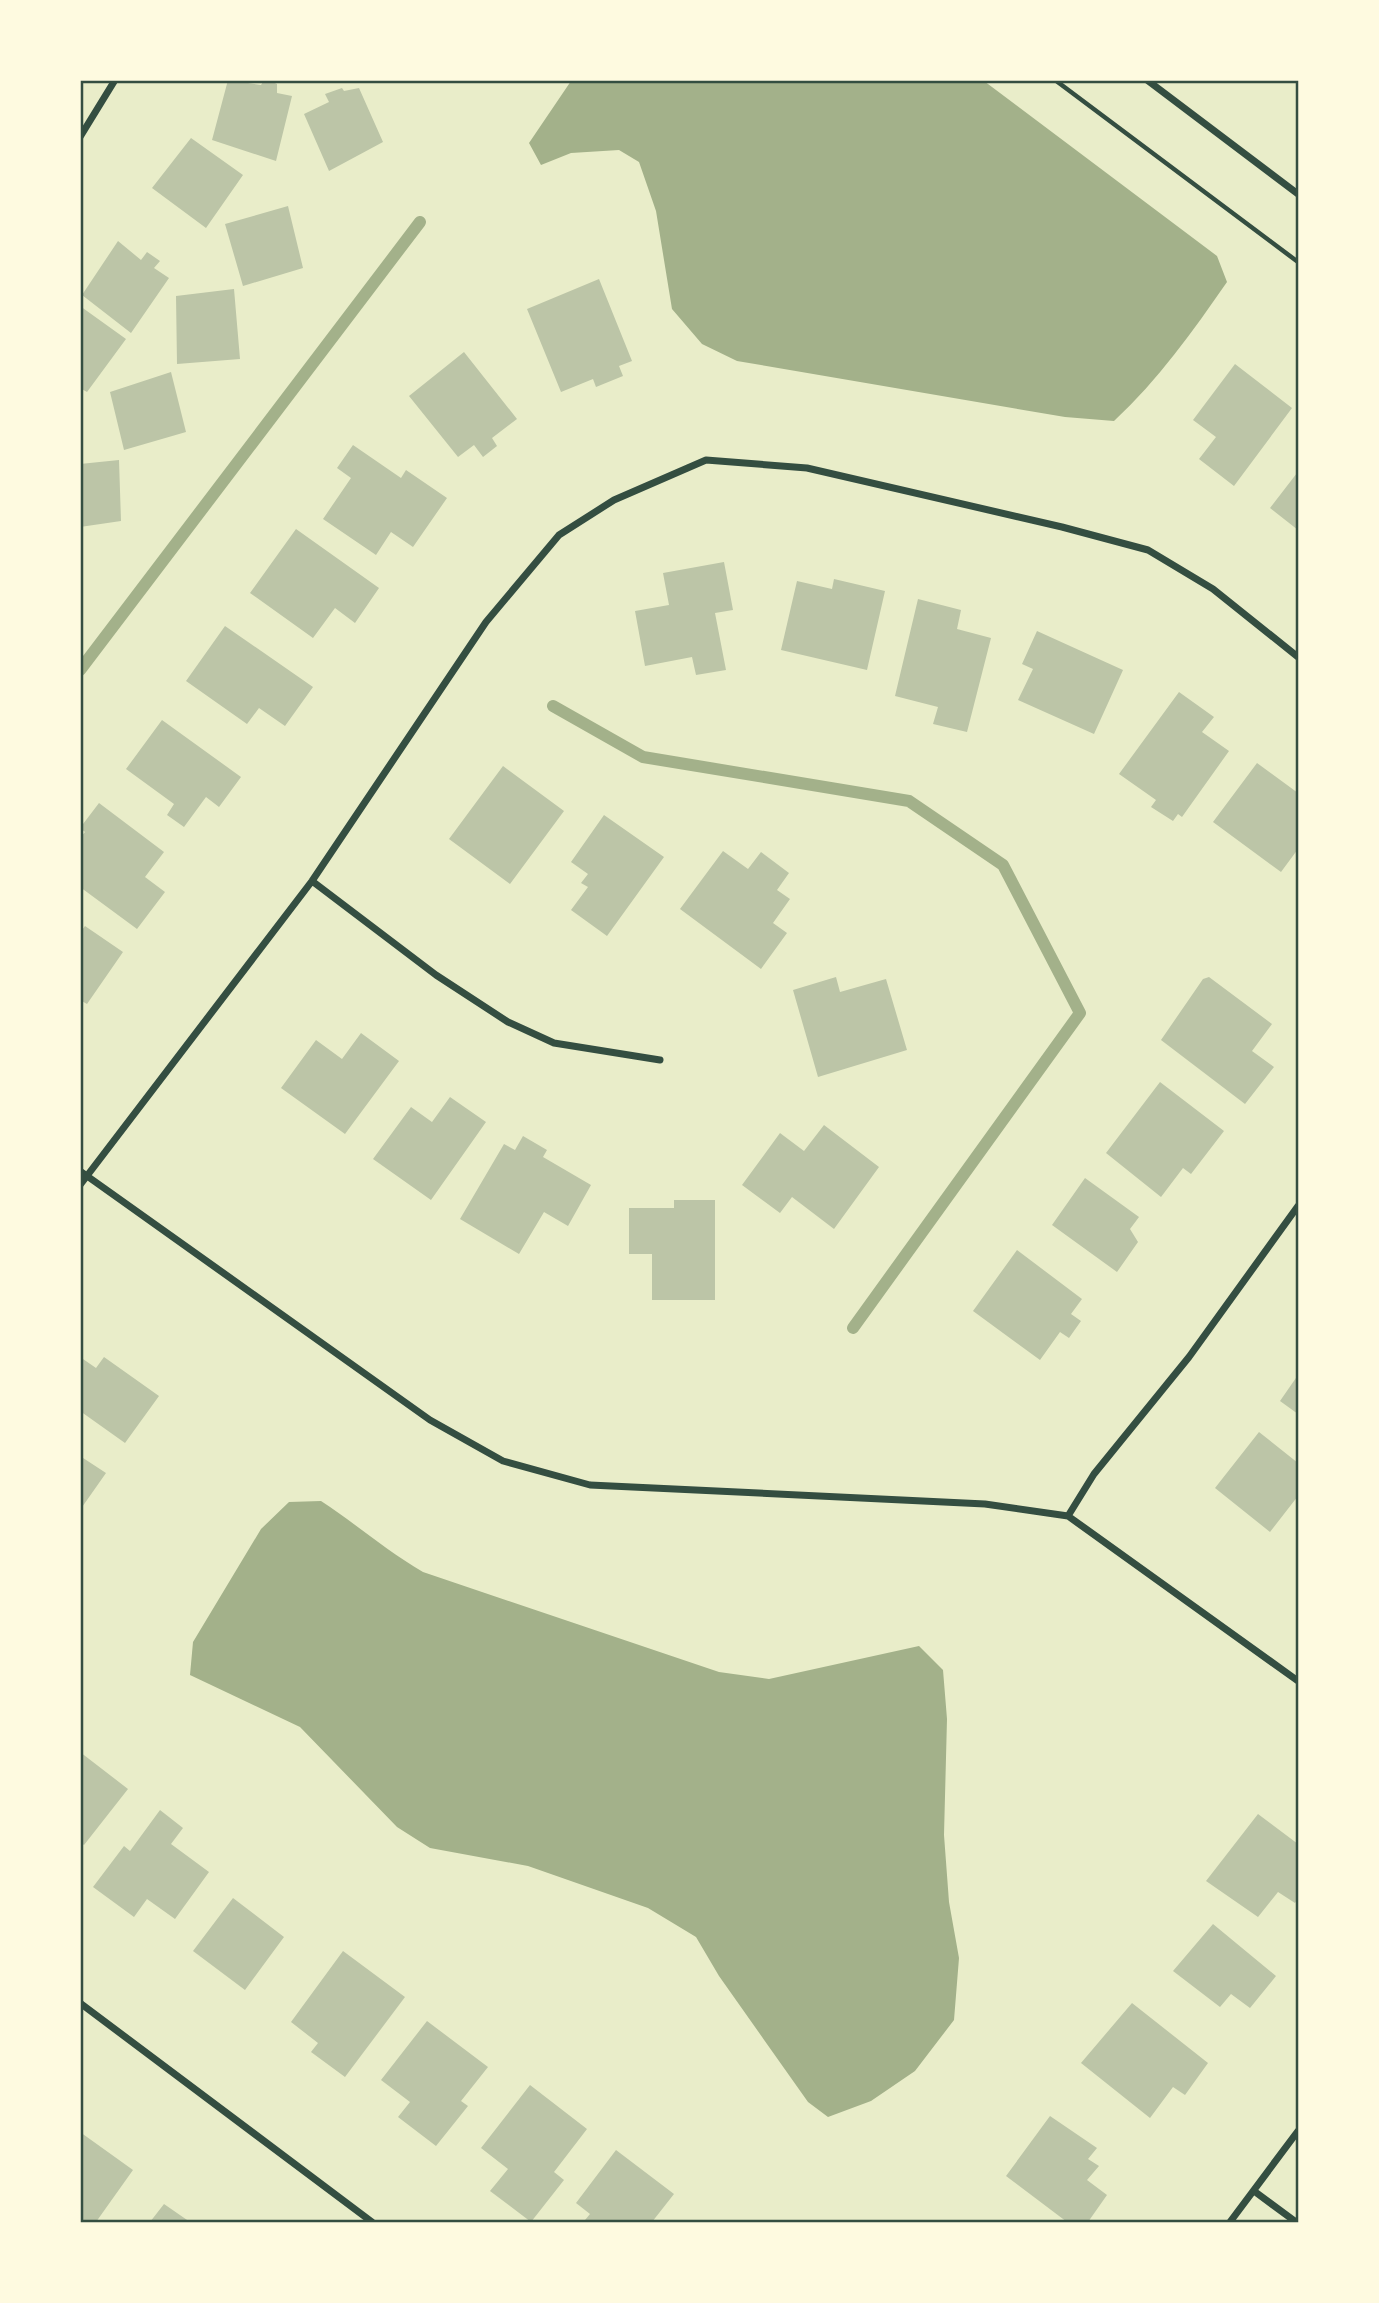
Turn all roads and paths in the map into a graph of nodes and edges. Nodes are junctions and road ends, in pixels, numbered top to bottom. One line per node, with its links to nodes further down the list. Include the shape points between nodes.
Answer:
1 (115, 80): 4 (street)
2 (1055, 80): 6 (path)
3 (1147, 80): 5 (street)
4 (80, 137)
5 (1298, 194)
6 (1298, 262)
7 (1298, 657): 8 (street, via 1213,589 1148,550 807,468 706,460 614,500 559,535 486,622)
8 (312, 881): 9 (street, via 436,975 508,1022 554,1043); 10 (street)
9 (660, 1060)
10 (84, 1173): 11 (street); 13 (street, via 430,1420 503,1461 590,1485 985,1504)
11 (80, 1185)
12 (1298, 1206): 13 (street, via 1188,1357 1094,1474)
13 (1068, 1516): 14 (street)
14 (1298, 1681)
15 (80, 2003): 18 (street)
16 (1298, 2131): 17 (street)
17 (1254, 2191): 19 (street); 20 (street)
18 (372, 2222)
19 (1230, 2222)
20 (1296, 2222)

